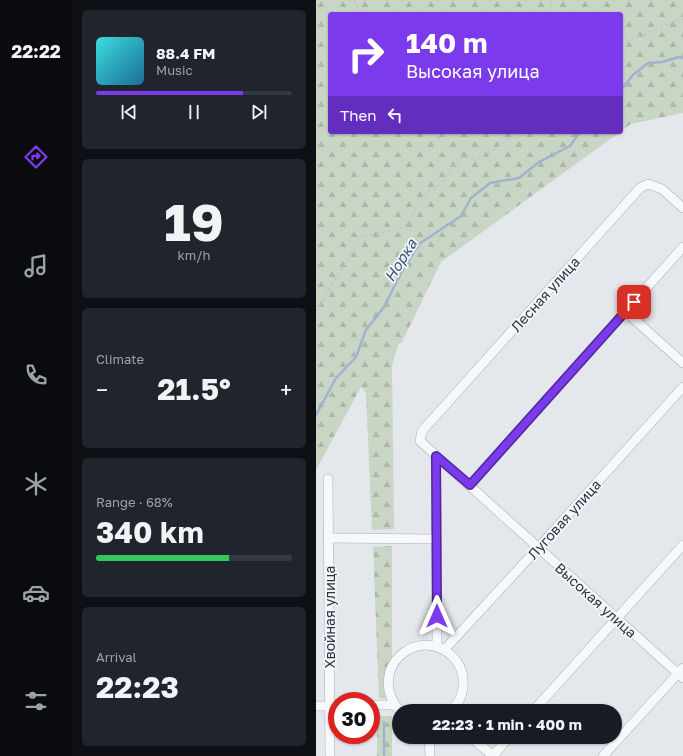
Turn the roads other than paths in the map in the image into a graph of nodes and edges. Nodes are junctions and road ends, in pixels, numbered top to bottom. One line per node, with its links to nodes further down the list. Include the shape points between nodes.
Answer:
1 (683, 208): 6 (street, Лесная улица, via 662,190 648,184 640,188 422,431)
2 (683, 247): 3 (street)
3 (625, 311): 4 (street); 9 (street)
4 (683, 363)
5 (683, 387): 13 (street, Луговая улица)
6 (420, 441): 7 (street, Высокая улица)
7 (436, 456): 9 (street, Высокая улица); 11 (street)
8 (328, 479): 10 (street, Хвойная улица)
9 (470, 485): 13 (street, Высокая улица)
10 (328, 538): 11 (street); 17 (street, Хвойная улица)
11 (436, 539): 15 (street)
12 (683, 545): 14 (street)
13 (538, 548): 14 (street, Высокая улица); 15 (street, Луговая улица)
14 (617, 618): 16 (street, Высокая улица); 20 (street)
15 (441, 648): 18 (street, via 424,645 412,647 401,654 388,676 388,688); 19 (street, via 457,661 462,672 464,685)
16 (681, 673): 32 (street)
17 (333, 692)
18 (395, 704)
19 (457, 704)
20 (539, 704)
21 (316, 706): 22 (street)
22 (328, 706)
23 (380, 706): 24 (street)
24 (392, 707)
25 (331, 744): 29 (street, Хвойная улица)
26 (429, 744): 30 (street)
27 (479, 744): 31 (street)
28 (503, 744): 31 (street)
29 (330, 756)
30 (430, 756)
31 (493, 756)
32 (603, 756)

